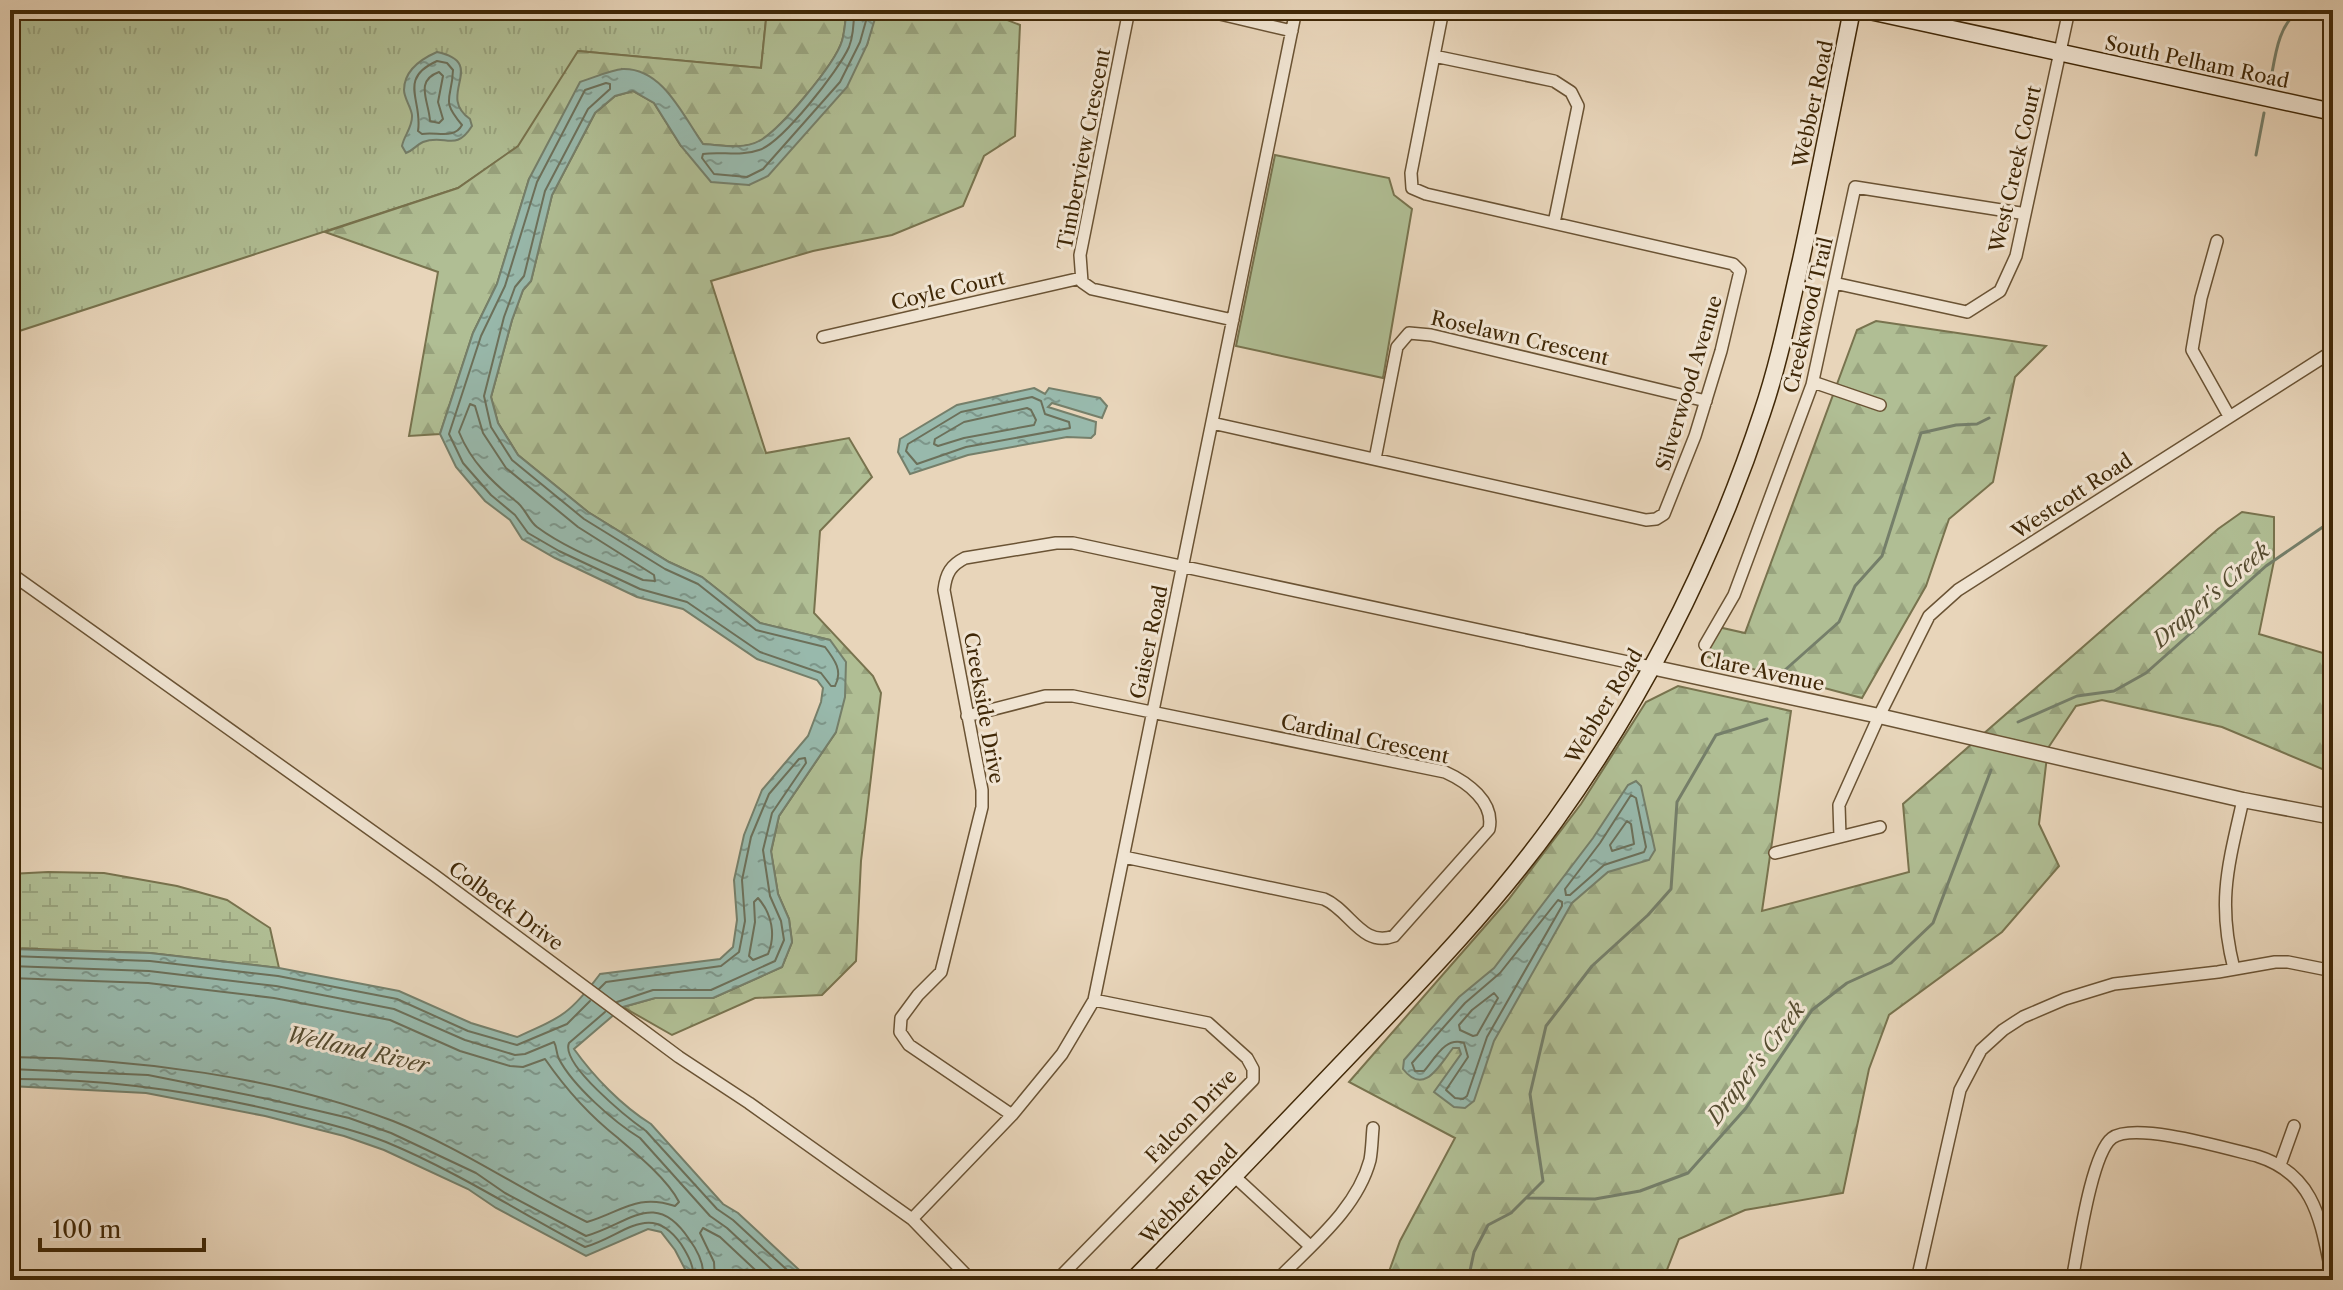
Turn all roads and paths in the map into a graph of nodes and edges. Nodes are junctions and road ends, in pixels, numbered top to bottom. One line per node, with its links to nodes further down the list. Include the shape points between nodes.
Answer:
1 (1129, 10): 15 (street, Timberview Crescent, via 1080,255)
2 (1203, 10): 8 (street)
3 (1296, 10): 8 (street, Gaiser Road)
4 (1443, 10): 10 (street, Silverwood Avenue)
5 (1852, 10): 29 (main road, Webber Road, via 1763,412 1716,535)
6 (1865, 10): 9 (main road, South Pelham Road)
7 (2069, 10): 9 (street, West Creek Court)
8 (1292, 31): 17 (street, Gaiser Road)
9 (2060, 52): 11 (main road, South Pelham Road); 16 (street, West Creek Court, via 2016,256 2000,291 1967,312)
10 (1434, 56): 13 (street, via 1554,81 1571,92 1578,106); 13 (street, Silverwood Avenue, via 1412,188)
11 (2333, 112)
12 (2020, 213): 16 (street, Creekwood Trail, via 1855,187)
13 (1554, 223): 21 (street, Silverwood Avenue, via 1738,267)
14 (2217, 241): 23 (street, via 2192,350)
15 (1081, 278): 17 (street, Timberview Crescent, via 1092,289); 18 (street, Coyle Court)
16 (1834, 283): 20 (street, Creekwood Trail)
17 (1233, 320): 24 (street, Gaiser Road)
18 (823, 337)
19 (2333, 351): 23 (street, Westcott Road)
20 (1813, 382): 22 (street); 28 (street, Creekwood Trail, via 1734,595)
21 (1706, 401): 25 (street, Silverwood Avenue, via 1669,504 1656,519); 25 (street, Roselawn Crescent, via 1409,333 1397,347)
22 (1880, 405)
23 (2229, 416): 32 (street, Westcott Road, via 1958,590 1929,616)
24 (1212, 423): 25 (street, Silverwood Avenue); 26 (street, Gaiser Road)
25 (1375, 459)
26 (1183, 567): 29 (street, Clare Avenue); 30 (street, Gaiser Road); 31 (street, Creekside Drive, via 1073,543 956,563 944,590)
27 (10, 573): 47 (street, Colbeck Drive)
28 (1705, 645)
29 (1651, 667): 32 (street, Clare Avenue); 46 (main road, Webber Road, via 1555,821 1482,914)
30 (1153, 713): 31 (street, via 1058,695); 38 (street, Gaiser Road); 38 (street, Cardinal Crescent, via 1445,772 1467,783 1488,807 1489,829 1394,936 1384,939 1372,938 1324,899)
31 (967, 716): 42 (street, Creekside Drive, via 982,807 941,972 901,1018 900,1032 909,1045)
32 (1879, 716): 33 (street, Clare Avenue); 36 (street, Westcott Road, via 1839,805)
33 (2243, 800): 34 (street, Clare Avenue); 39 (street, via 2224,899 2225,935)
34 (2333, 817)
35 (1880, 827): 36 (street)
36 (1840, 837): 37 (street)
37 (1775, 853)
38 (1124, 857): 41 (street, Gaiser Road)
39 (2234, 969): 40 (street, via 2288,962); 53 (street, via 2085,991 2023,1017 1992,1038 1960,1090)
40 (2333, 971)
41 (1094, 1000): 42 (street, Gaiser Road, via 1062,1054); 50 (street, Falcon Drive, via 1208,1023 1247,1058 1253,1080)
42 (1012, 1115): 47 (street, Gaiser Road)
43 (2294, 1126): 45 (street)
44 (1373, 1128): 48 (street, via 1361,1182)
45 (2280, 1165): 54 (street, via 2149,1132 2115,1136 2099,1157); 55 (street, via 2313,1203)
46 (1234, 1176): 48 (street); 51 (main road, Webber Road)
47 (912, 1219): 49 (street, Colbeck Drive)
48 (1310, 1246): 52 (street)
49 (971, 1280)
50 (1057, 1280)
51 (1133, 1280)
52 (1277, 1280)
53 (1917, 1280)
54 (2072, 1280)
55 (2333, 1280)

